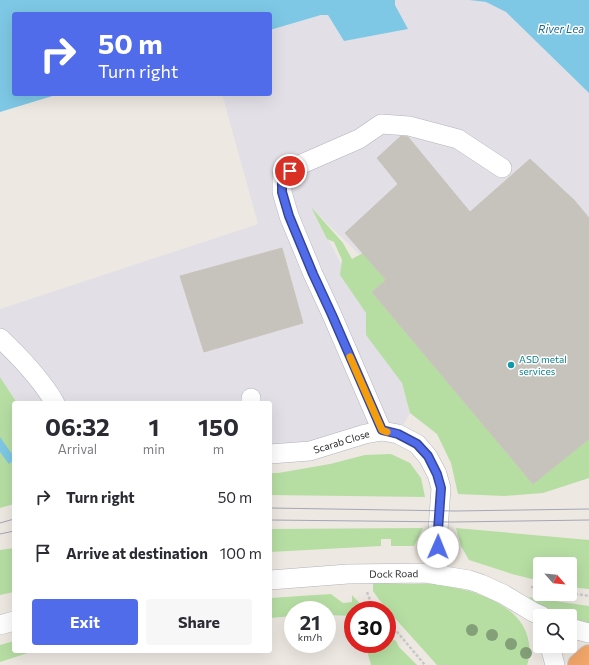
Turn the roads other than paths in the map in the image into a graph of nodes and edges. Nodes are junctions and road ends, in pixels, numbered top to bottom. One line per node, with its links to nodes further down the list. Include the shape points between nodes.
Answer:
1 (502, 168): 4 (street, via 458,139 409,126 381,124 359,139 297,166 282,176 282,192 289,216)
2 (0, 338): 3 (street, via 20,356)
3 (54, 401)
4 (382, 430): 5 (street, Scarab Close, via 310,452); 6 (street, Scarab Close, via 398,434 417,444 428,456 437,474 441,488)
5 (272, 454)
6 (438, 575): 7 (street, Dock Road, via 411,572); 8 (street, Dock Road, via 481,584 510,597)
7 (272, 580)
8 (533, 613)
9 (12, 622): 10 (street)
10 (0, 625)
11 (577, 630): 12 (street)
12 (589, 633)
13 (552, 653): 15 (street)
14 (589, 656): 16 (highway)
15 (556, 665)
16 (579, 665)

